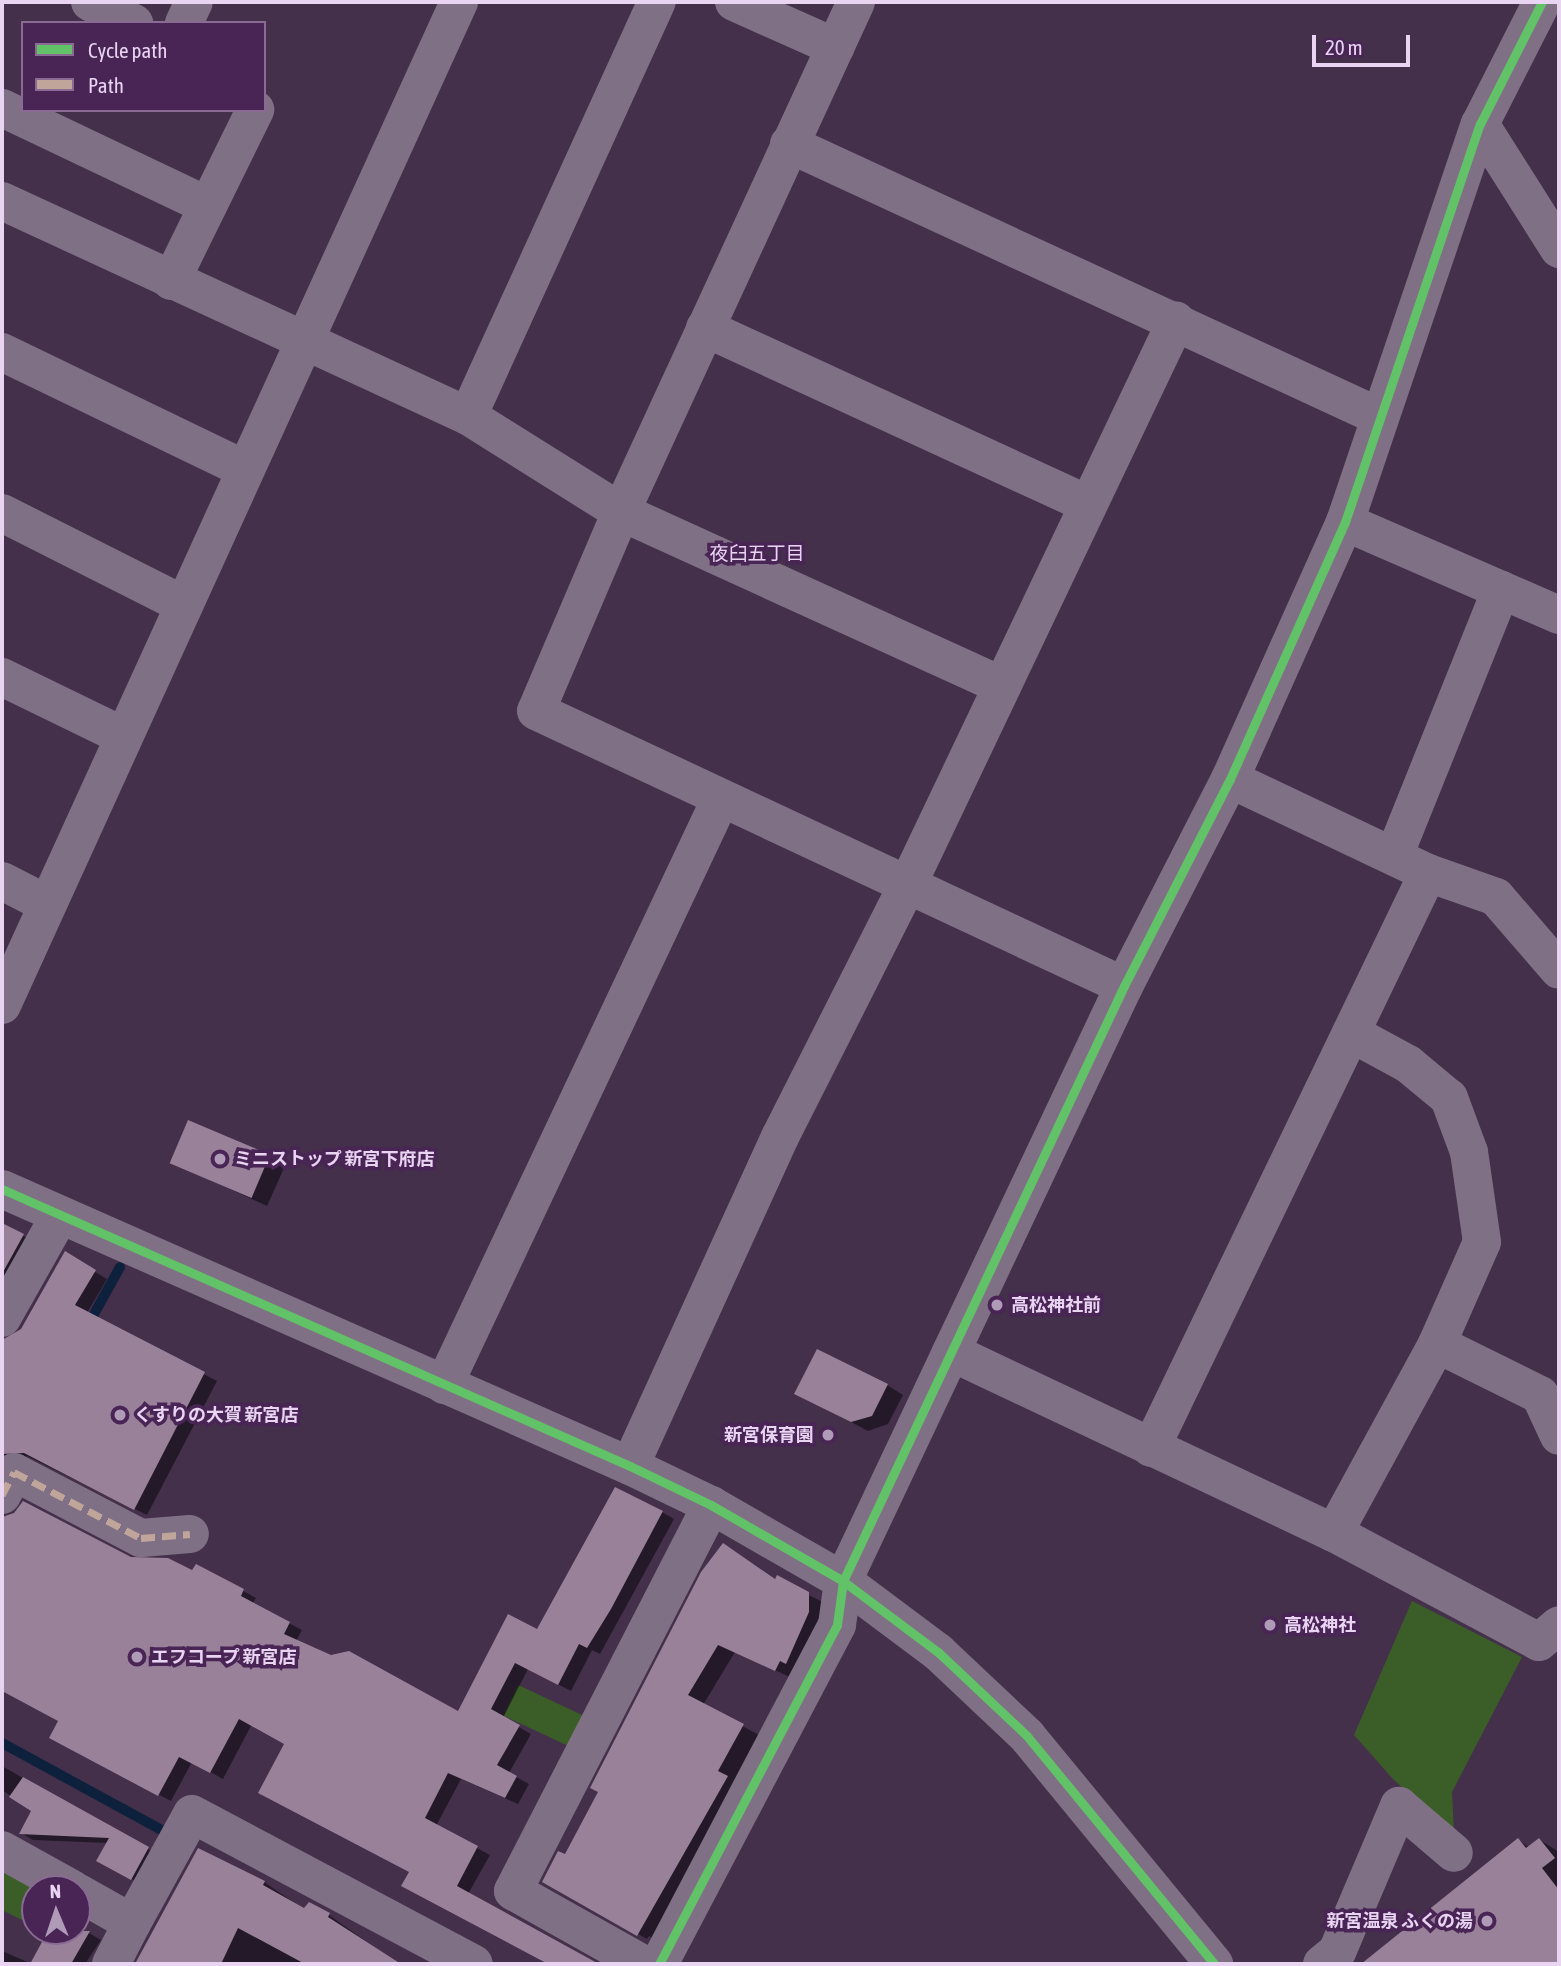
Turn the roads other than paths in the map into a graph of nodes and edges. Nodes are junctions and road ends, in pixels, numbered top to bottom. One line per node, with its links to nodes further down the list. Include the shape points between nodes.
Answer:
1 (90, 2): 8 (street)
2 (194, 2): 9 (street)
3 (458, 2): 21 (street)
4 (657, 2): 23 (street)
5 (734, 2): 10 (street)
6 (856, 2): 10 (street)
7 (1542, 2): 13 (street)
8 (130, 21)
9 (185, 21)
10 (835, 47): 14 (street)
11 (2, 108): 16 (street)
12 (253, 112): 16 (street)
13 (1480, 124): 17 (street); 24 (street)
14 (789, 145): 19 (street); 20 (street)
15 (2, 201): 18 (street)
16 (208, 206): 18 (street)
17 (1559, 249)
18 (171, 281): 21 (street)
19 (1176, 321): 24 (street); 26 (street)
20 (705, 328): 26 (street); 27 (street)
21 (300, 342): 23 (street); 25 (street)
22 (2, 352): 25 (street)
23 (468, 416): 27 (street)
24 (1380, 417): 29 (street)
25 (242, 468): 31 (street)
26 (1087, 504): 34 (street)
27 (621, 512): 34 (street); 37 (street, via 536,711)
28 (2, 513): 31 (street)
29 (1345, 522): 30 (street); 36 (street)
30 (1501, 590): 32 (street); 38 (street)
31 (182, 604): 35 (street)
32 (1559, 615)
33 (2, 677): 35 (street)
34 (1002, 686): 41 (street)
35 (123, 736): 42 (street)
36 (1230, 779): 38 (street); 44 (street)
37 (720, 800): 41 (street); 52 (street)
38 (1394, 856): 39 (street)
39 (1428, 873): 43 (street, via 1496,897); 46 (street)
40 (2, 881): 42 (street)
41 (908, 884): 44 (street); 55 (street, via 780,1137)
42 (47, 904): 45 (street)
43 (1559, 970)
44 (1124, 986): 51 (street)
45 (2, 1005)
46 (1351, 1033): 50 (street, via 1408,1064 1449,1098 1469,1152 1482,1242); 54 (street)
47 (2, 1189): 48 (street)
48 (60, 1215): 49 (street); 52 (street)
49 (4, 1308)
50 (1437, 1344): 53 (street, via 1540,1395); 58 (street)
51 (951, 1352): 54 (street); 60 (street)
52 (444, 1385): 55 (street)
53 (1559, 1436)
54 (1151, 1448): 58 (street)
55 (630, 1466): 57 (street)
56 (2, 1495): 59 (street, via 14,1472 141,1538)
57 (711, 1505): 60 (street); 69 (street, via 513,1891)
58 (1334, 1533): 61 (street, via 1539,1642)
59 (190, 1534)
60 (843, 1581): 70 (street, via 837,1625); 71 (street, via 938,1652 1027,1737)
61 (1559, 1625)
62 (2, 1850): 64 (street)
63 (1454, 1853): 72 (street, via 1399,1806 1337,1951)
64 (47, 1875)
65 (91, 1900): 66 (street)
66 (132, 1923): 67 (street); 68 (street, via 192,1814)
67 (111, 1964)
68 (474, 1964)
69 (643, 1964)
70 (659, 1964)
71 (1214, 1964)
72 (1322, 1964)

